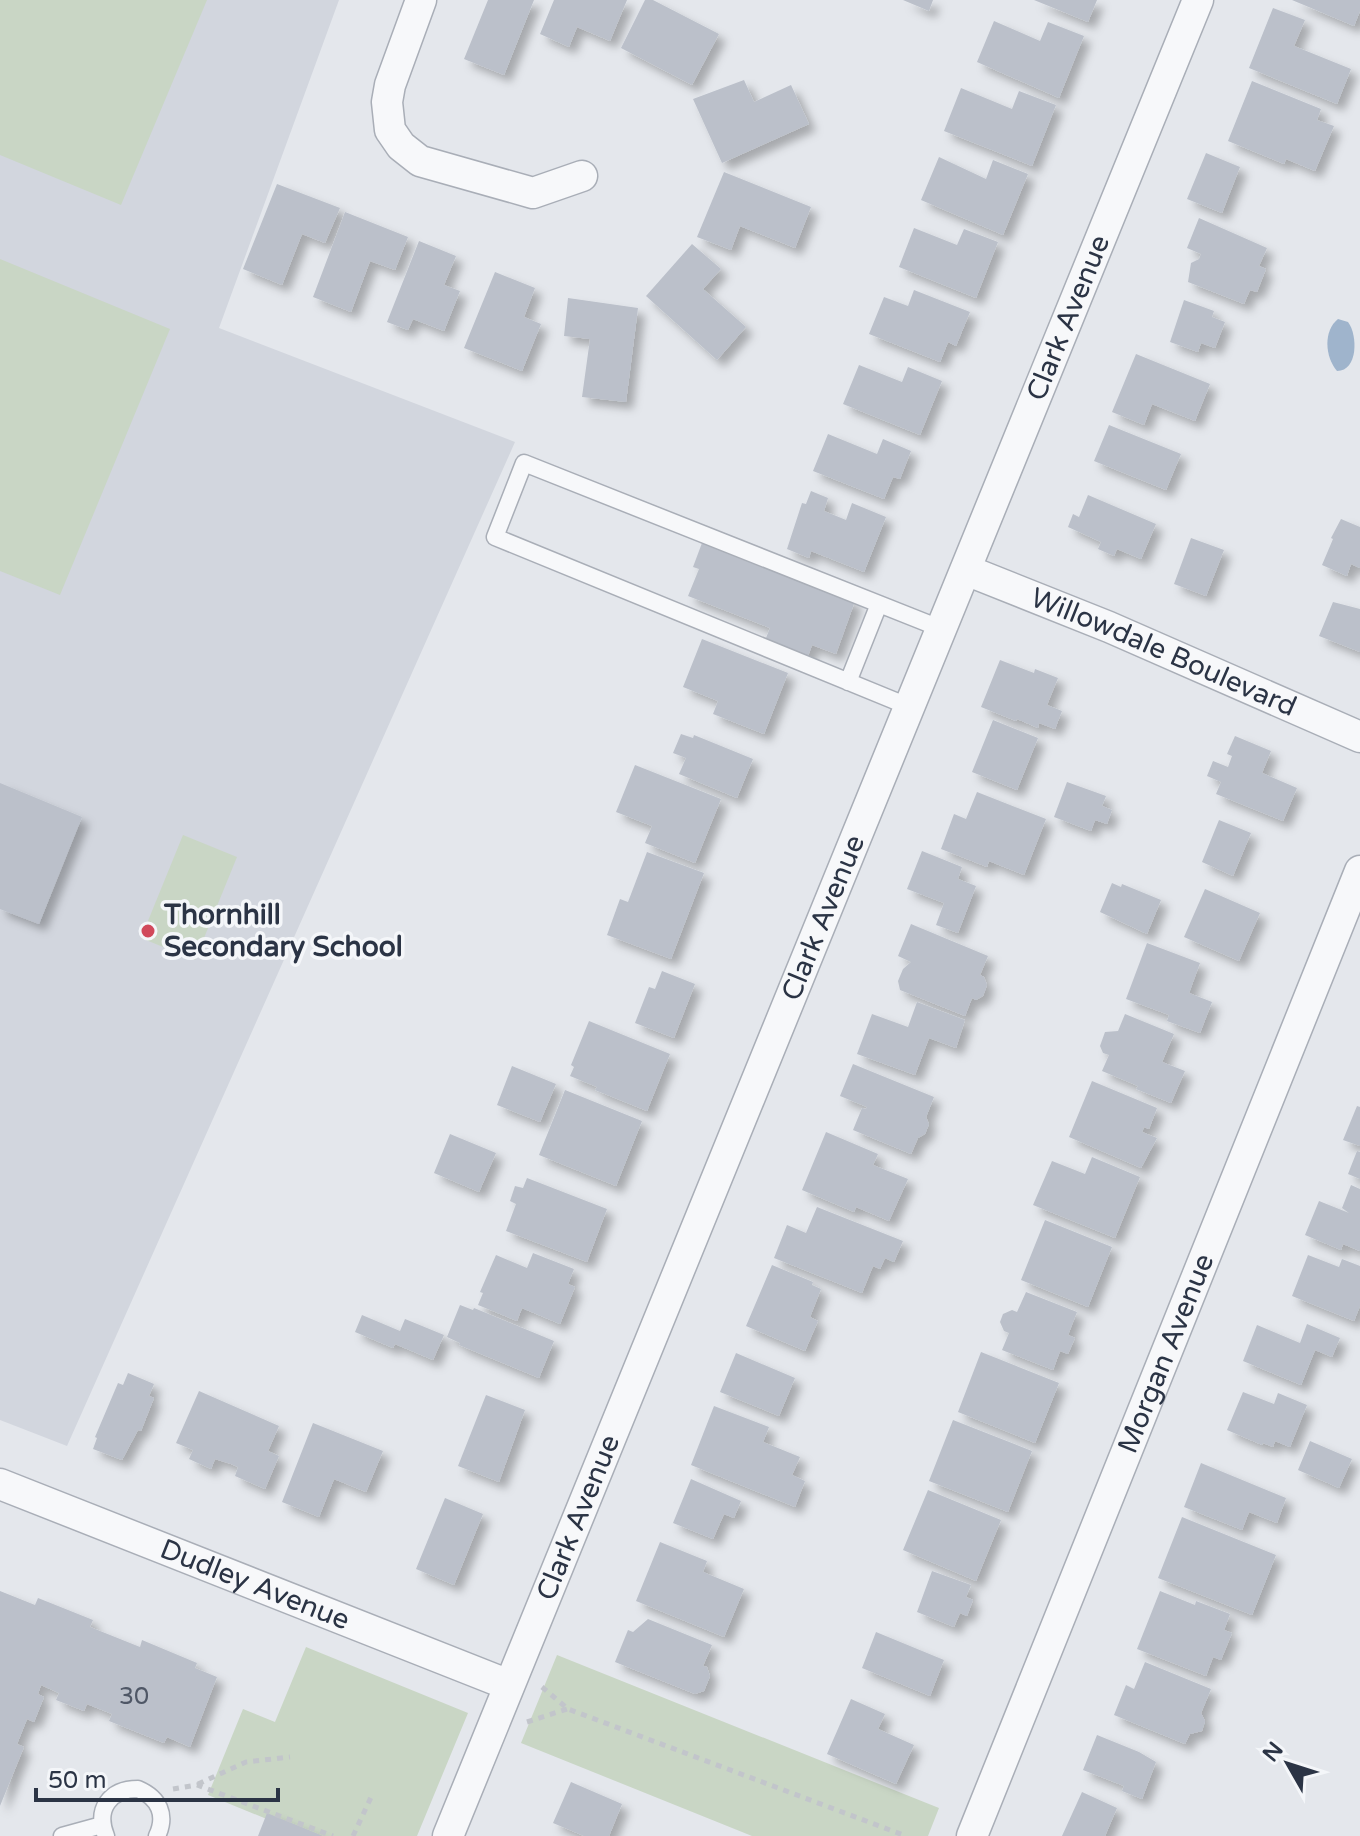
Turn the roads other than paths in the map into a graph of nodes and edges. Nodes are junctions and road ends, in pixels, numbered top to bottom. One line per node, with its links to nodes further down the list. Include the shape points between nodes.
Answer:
1 (421, 0): 3 (street, via 388,94 390,130 401,146 420,161 533,193)
2 (1198, 0): 4 (street, Clark Avenue)
3 (582, 176)
4 (966, 570): 6 (street, Clark Avenue); 9 (street, Willowdale Boulevard)
5 (879, 604): 6 (lane); 7 (lane); 7 (lane, via 524,463 495,537)
6 (942, 629): 8 (street, Clark Avenue)
7 (848, 682): 8 (lane)
8 (910, 707): 12 (street, Clark Avenue)
9 (1360, 737)
10 (1360, 871): 17 (street, Morgan Avenue)
11 (0, 1484): 12 (street, Dudley Avenue)
12 (522, 1683): 16 (street, Clark Avenue)
13 (104, 1830): 14 (lane); 15 (lane, via 103,1809 117,1793 138,1789 161,1810)
14 (62, 1836)
15 (157, 1836)
16 (448, 1836)
17 (972, 1836)

